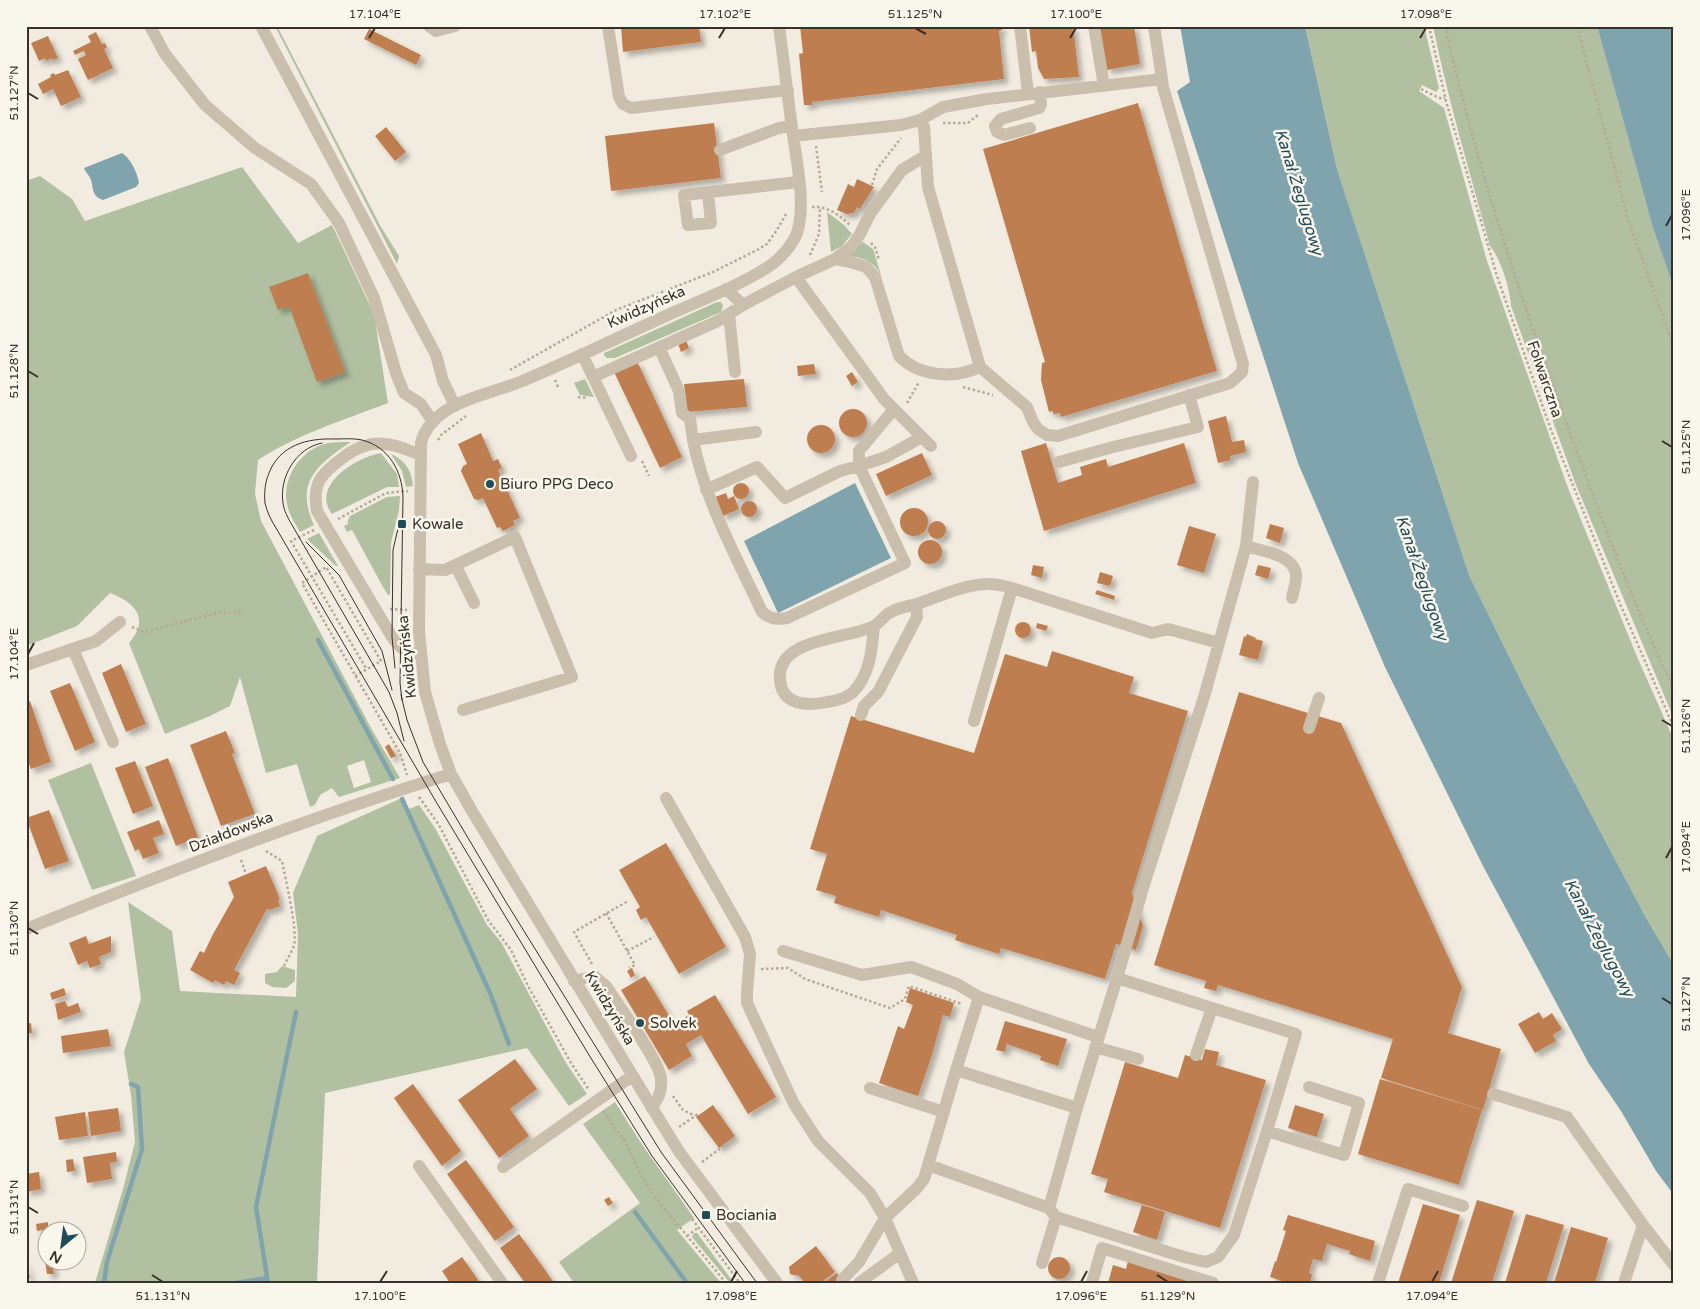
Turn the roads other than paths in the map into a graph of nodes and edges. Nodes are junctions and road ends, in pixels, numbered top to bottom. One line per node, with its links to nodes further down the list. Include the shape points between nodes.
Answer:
1 (150, 26): 34 (street, via 165,54 205,105 256,148 311,184 338,223 374,298 404,393 421,404)
2 (260, 26): 32 (street, via 436,356)
3 (430, 26): 4 (street, via 436,31)
4 (455, 26)
5 (608, 26): 12 (street, via 619,97 631,108)
6 (779, 26): 12 (street, Kwidzyńska)
7 (1020, 26): 13 (street)
8 (1094, 26): 11 (street)
9 (1154, 26): 10 (street)
10 (1162, 79): 11 (street); 31 (street, via 1243,364 1242,372 1230,383)
11 (1104, 86): 13 (street)
12 (788, 90): 16 (street, Kwidzyńska)
13 (1034, 93): 14 (street, via 943,108); 15 (street, via 1041,104 1039,108 1001,119 996,126 997,132 1004,136)
14 (920, 120): 16 (street, via 901,125); 18 (street, via 924,127)
15 (1030, 128)
16 (792, 131): 17 (street, via 779,128); 19 (street, Kwidzyńska)
17 (720, 150)
18 (925, 156): 21 (street, via 902,170 870,214 855,242); 28 (street, via 928,188)
19 (798, 182): 20 (street); 23 (street, Kwidzyńska, via 800,208 796,233 783,254 768,268)
20 (708, 193)
21 (835, 259): 22 (street); 28 (street, via 866,267 875,277 899,356 908,364 922,371 949,375)
22 (796, 277): 24 (street); 33 (street)
23 (726, 289): 24 (street); 27 (street, Kwidzyńska)
24 (743, 305): 25 (street)
25 (729, 314): 26 (street); 29 (street)
26 (659, 347): 30 (street); 36 (street, via 679,391 682,413 690,419)
27 (582, 354): 30 (street); 32 (street, Kwidzyńska, via 519,383 474,396)
28 (980, 368): 31 (street, via 1027,407 1038,429 1047,435 1058,436)
29 (735, 372)
30 (593, 377): 38 (street)
31 (1189, 395): 39 (street, via 1198,427)
32 (455, 406): 34 (street, Kwidzyńska)
33 (894, 409): 40 (street, via 859,450); 40 (street, via 926,442)
34 (434, 422): 37 (street, Kwidzyńska, via 423,436)
35 (756, 432): 36 (street)
36 (693, 440): 42 (street)
37 (421, 455): 45 (street, Kwidzyńska); 54 (street, via 385,443 365,446 326,471 317,487 315,504 392,637 401,649)
38 (631, 456)
39 (1059, 462)
40 (859, 466): 42 (street, via 840,471 785,498 757,467); 42 (street, via 905,563 787,618 769,618 762,612)
41 (1253, 482): 43 (street)
42 (706, 490)
43 (1246, 546): 47 (street, via 1280,556 1293,566 1296,576); 52 (street)
44 (456, 566): 45 (street, via 444,570); 48 (street); 57 (street, via 515,538 572,677)
45 (419, 569): 54 (street, Kwidzyńska)
46 (1012, 588): 49 (street, via 989,584 967,587); 52 (street, via 1152,633 1168,629); 59 (street)
47 (1292, 598)
48 (474, 604)
49 (916, 604): 51 (street, via 890,612); 58 (street, via 917,617 878,692 864,706)
50 (120, 622): 53 (street, via 96,641)
51 (874, 626): 51 (street, via 797,649 780,670 782,690 802,705 838,700 851,694 865,673 871,655)
52 (1220, 643): 66 (street)
53 (73, 649): 55 (street); 61 (street)
54 (420, 654): 62 (street, Kwidzyńska, via 425,692)
55 (26, 665)
56 (1319, 698): 60 (street)
57 (463, 710)
58 (861, 715)
59 (974, 721)
60 (1309, 728)
61 (113, 742)
62 (451, 774): 64 (street, Działdowska, via 351,805); 67 (street, Kwidzyńska)
63 (666, 798): 87 (street, via 745,937 750,954 747,1003 794,1104 818,1141 870,1193)
64 (26, 929)
65 (783, 952): 68 (street, via 862,975 911,967 957,984)
66 (1117, 978): 69 (street); 70 (street)
67 (574, 981): 74 (street, Kwidzyńska); 78 (street, via 594,976 606,986 653,1059 661,1086 658,1101)
68 (979, 997): 70 (street); 73 (street)
69 (1212, 1008): 71 (street); 81 (street, via 1296,1034)
70 (1097, 1042): 72 (street); 79 (street)
71 (1196, 1056)
72 (1138, 1059)
73 (956, 1070): 79 (street); 80 (street)
74 (632, 1076): 78 (street, Kwidzyńska); 84 (street)
75 (1309, 1087): 81 (street, via 1359,1103 1344,1155)
76 (870, 1088): 80 (street)
77 (1493, 1094): 88 (street, via 1568,1117)
78 (651, 1107): 94 (street, Kwidzyńska, via 680,1153)
79 (1077, 1108): 86 (street)
80 (944, 1112): 83 (street)
81 (1267, 1131): 86 (street, via 1234,1236 1212,1260 1206,1262 1184,1257)
82 (419, 1166): 93 (street)
83 (928, 1166): 86 (street); 87 (street, via 916,1189)
84 (503, 1167)
85 (1463, 1206): 99 (street, via 1408,1189)
86 (1053, 1212): 90 (street)
87 (885, 1218): 89 (street); 92 (street)
88 (1643, 1225): 91 (street); 100 (street)
89 (900, 1253): 95 (street); 96 (street)
90 (1042, 1263)
91 (1674, 1265)
92 (847, 1281)
93 (502, 1283)
94 (777, 1283)
95 (859, 1283)
96 (913, 1283)
97 (1092, 1283): 98 (street, via 1102,1248)
98 (1213, 1283)
99 (1378, 1283)
100 (1624, 1283)

